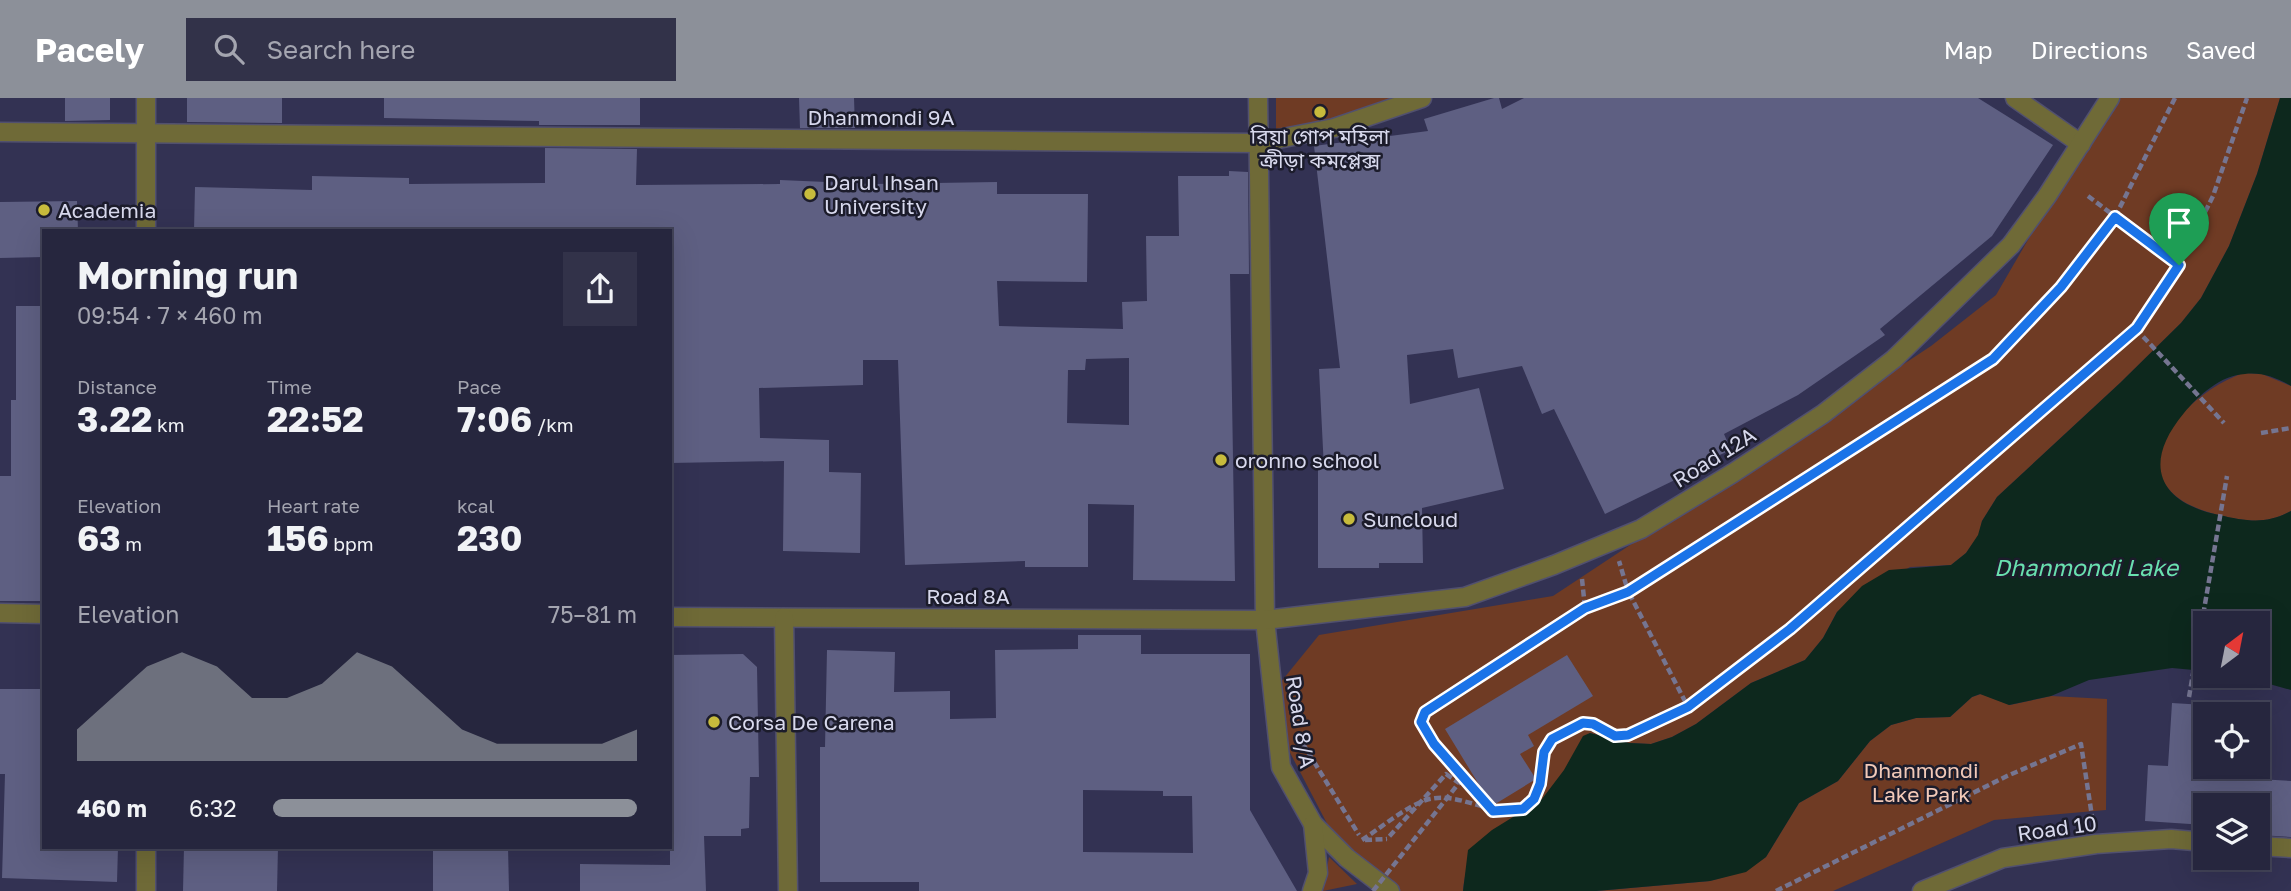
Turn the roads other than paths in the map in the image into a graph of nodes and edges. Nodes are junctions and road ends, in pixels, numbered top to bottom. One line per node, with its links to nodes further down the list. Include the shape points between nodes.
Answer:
1 (146, 98): 7 (street)
2 (1258, 98): 8 (street, Road 8/A)
3 (1422, 98): 8 (street, Dhanmondi 9A, via 1334,128)
4 (2015, 98): 9 (street)
5 (2110, 98): 9 (street, Road 12A)
6 (0, 132): 7 (street, Dhanmondi 9A)
7 (146, 134): 8 (street, Dhanmondi 9A); 10 (street)
8 (1258, 143): 15 (street, Road 8/A)
9 (2081, 144): 15 (street, Road 12A, via 2011,245 1894,359 1823,414 1641,529 1465,597)
10 (146, 229)
11 (0, 614): 12 (street)
12 (42, 614)
13 (672, 617): 14 (street, Road 8A)
14 (784, 618): 15 (street, Road 8A); 23 (street)
15 (1265, 620): 16 (street, Road 8/A, via 1281,767)
16 (1313, 824): 21 (street, Road 8/A); 24 (street, Road 8/A, via 1318,873)
17 (2193, 841): 26 (street, Road 10, via 2095,844 2003,858)
18 (2270, 847): 19 (street)
19 (2291, 848)
20 (146, 849): 22 (street)
21 (1371, 882): 25 (street, Road 8/A)
22 (146, 891)
23 (788, 891)
24 (1312, 891)
25 (1390, 891)
26 (1922, 891)

